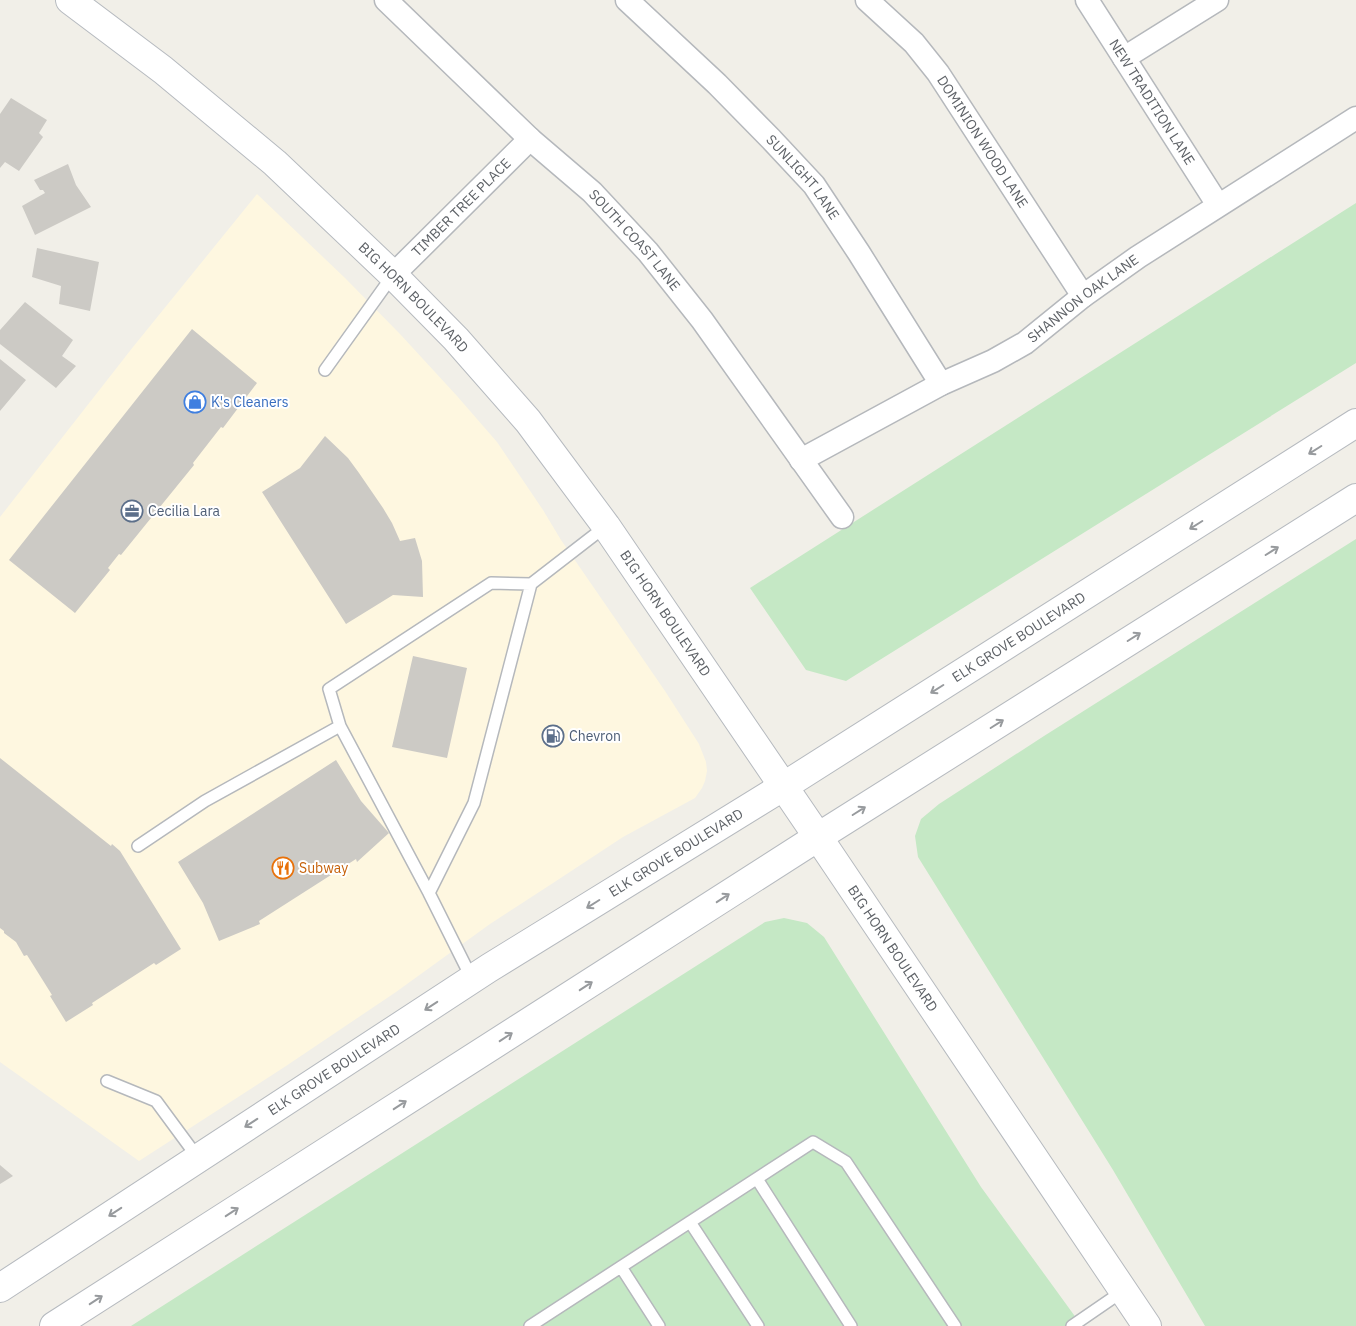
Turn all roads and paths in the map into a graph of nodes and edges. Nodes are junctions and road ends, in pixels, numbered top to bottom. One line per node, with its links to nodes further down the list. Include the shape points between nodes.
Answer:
1 (70, 0): 11 (main road, BIG HORN BOULEVARD, via 163,70 275,163)
2 (386, 0): 9 (street, SOUTH COAST LANE)
3 (627, 0): 14 (street, SUNLIGHT LANE, via 717,84 814,185)
4 (867, 0): 12 (street, DOMINION WOOD LANE, via 914,44 938,73)
5 (1087, 0): 7 (street, NEW TRADITION LANE)
6 (1217, 0): 7 (street)
7 (1124, 58): 10 (street, NEW TRADITION LANE)
8 (1356, 118): 10 (street, SHANNON OAK LANE)
9 (530, 139): 11 (street, TIMBER TREE PLACE); 16 (street, SOUTH COAST LANE, via 592,192 648,252 702,320)
10 (1218, 205): 12 (street, SHANNON OAK LANE)
11 (393, 275): 13 (lane); 19 (main road, BIG HORN BOULEVARD, via 528,422)
12 (1082, 296): 14 (street, SHANNON OAK LANE, via 1026,343)
13 (325, 370)
14 (941, 384): 16 (street, SHANNON OAK LANE)
15 (1356, 423): 22 (main road, ELK GROVE BOULEVARD, one-way to 22)
16 (801, 460): 18 (street, SOUTH COAST LANE)
17 (1356, 498): 23 (main road, one-way to 17)
18 (842, 517)
19 (606, 526): 20 (lane); 22 (main road, BIG HORN BOULEVARD)
20 (531, 584): 21 (lane, via 491,583 329,689); 25 (lane, via 474,802)
21 (340, 726): 24 (lane, via 205,801); 25 (lane)
22 (784, 786): 23 (main road, BIG HORN BOULEVARD); 26 (main road, ELK GROVE BOULEVARD, one-way to 26)
23 (818, 837): 33 (main road, BIG HORN BOULEVARD); 35 (main road, one-way to 23)
24 (138, 846)
25 (429, 893): 26 (lane)
26 (472, 979): 28 (main road, ELK GROVE BOULEVARD, one-way to 28)
27 (107, 1081): 28 (lane, via 156,1101)
28 (198, 1158): 32 (main road, ELK GROVE BOULEVARD, one-way to 32)
29 (757, 1179): 30 (lane); 39 (lane); 40 (lane, via 813,1142 846,1162)
30 (690, 1222): 31 (lane); 38 (lane)
31 (621, 1267): 34 (lane); 37 (lane)
32 (0, 1288)
33 (1123, 1291): 41 (lane); 42 (main road, BIG HORN BOULEVARD)
34 (547, 1321): 36 (lane)
35 (54, 1326)
36 (530, 1326)
37 (659, 1326)
38 (758, 1326)
39 (851, 1326)
40 (955, 1326)
41 (1072, 1326)
42 (1147, 1326)

